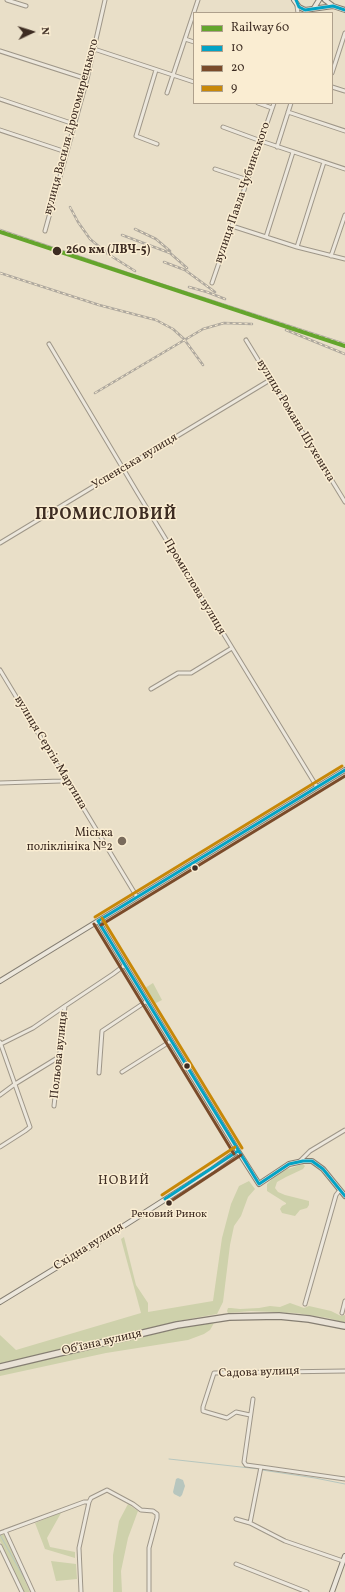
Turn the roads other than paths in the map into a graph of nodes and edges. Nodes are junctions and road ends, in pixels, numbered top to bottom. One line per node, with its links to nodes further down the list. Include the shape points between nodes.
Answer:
1 (8, 0): 7 (street)
2 (104, 0): 18 (street, вулиця Василя Дрогомирецького)
3 (198, 0): 11 (street)
4 (319, 0): 9 (street)
5 (325, 0): 8 (street)
6 (296, 2): 9 (street, via 302,9); 12 (street)
7 (26, 6)
8 (333, 6): 9 (street); 10 (street)
9 (313, 9): 13 (street)
10 (345, 10)
11 (194, 12)
12 (298, 12)
13 (309, 12)
14 (193, 15): 16 (street)
15 (345, 33): 21 (street)
16 (185, 39): 17 (street); 22 (street)
17 (193, 42)
18 (94, 49): 20 (street); 23 (street, вулиця Василя Дрогомирецького)
19 (0, 51): 23 (street)
20 (156, 70): 22 (street); 39 (street, via 136,136)
21 (333, 70)
22 (173, 75): 24 (street); 27 (street)
23 (87, 79): 34 (street, вулиця Василя Дрогомирецького)
24 (193, 82)
25 (333, 87): 26 (street)
26 (345, 91)
27 (167, 93)
28 (0, 99): 34 (street)
29 (261, 104): 32 (street)
30 (274, 104): 32 (street, вулиця Павла Чубинського)
31 (291, 104): 33 (street, вулиця Павла Чубинського)
32 (272, 108): 38 (street, вулиця Павла Чубинського)
33 (288, 112): 37 (street); 40 (street, вулиця Павла Чубинського)
34 (74, 124): 41 (street, вулиця Василя Дрогомирецького)
35 (223, 127): 38 (street)
36 (0, 130): 41 (street)
37 (345, 131)
38 (261, 141): 40 (street); 46 (street, вулиця Павла Чубинського)
39 (157, 144)
40 (277, 146): 42 (street)
41 (66, 152): 49 (street, вулиця Василя Дрогомирецького)
42 (293, 152): 43 (street); 50 (street)
43 (324, 162): 45 (street); 51 (street)
44 (215, 169): 46 (street)
45 (345, 169)
46 (248, 180): 48 (street, вулиця Павла Чубинського)
47 (345, 215): 52 (street)
48 (232, 226): 50 (street); 54 (street, вулиця Павла Чубинського)
49 (45, 231)
50 (266, 237): 51 (street)
51 (297, 247): 52 (street)
52 (331, 256): 53 (street)
53 (345, 260)
54 (212, 283)
55 (246, 340): 57 (street, вулиця Романа Шухевича)
56 (48, 344): 58 (street, Промислова вулиця)
57 (270, 380): 58 (street, Успенська вулиця); 59 (street, вулиця Романа Шухевича)
58 (123, 469): 60 (street, Успенська вулиця); 61 (street, Промислова вулиця)
59 (345, 502)
60 (0, 543)
61 (232, 648): 63 (street, via 191,673 178,673); 67 (street, Промислова вулиця)
62 (0, 670): 65 (street, вулиця Сергія Мартина)
63 (151, 689)
64 (345, 770): 67 (street)
65 (66, 779): 66 (street); 68 (street, вулиця Сергія Мартина)
66 (0, 782)
67 (317, 787): 68 (street)
68 (137, 897): 69 (street)
69 (98, 921): 70 (street); 71 (street)
70 (125, 965): 72 (street); 73 (street, Польова вулиця)
71 (0, 981)
72 (147, 1001): 74 (street); 78 (street, via 102,1032)
73 (65, 1006): 75 (street); 76 (street, Польова вулиця)
74 (171, 1041): 77 (street); 84 (street)
75 (1, 1046): 79 (street)
76 (59, 1057): 79 (street); 81 (street, Польова вулиця)
77 (122, 1072)
78 (99, 1073)
79 (15, 1084): 80 (street); 83 (street, via 30,1127)
80 (0, 1095)
81 (54, 1106)
82 (345, 1130): 85 (street)
83 (0, 1147)
84 (238, 1151): 85 (street, via 259,1184 287,1165); 89 (street, Східна вулиця, via 100,1242)
85 (299, 1162): 86 (street, via 317,1163)
86 (340, 1190): 87 (street); 90 (street, via 336,1195)
87 (345, 1196)
88 (345, 1301): 91 (street)
89 (0, 1302)
90 (305, 1304)
91 (342, 1313)
92 (345, 1326): 93 (highway, Обʼїзна вулиця, via 284,1316 228,1317 171,1326)
93 (0, 1367)
94 (345, 1371): 96 (street, Садова вулиця, via 214,1373 203,1411 227,1418 236,1412)
95 (253, 1399): 96 (street)
96 (250, 1415): 97 (street, via 244,1462 246,1465)
97 (261, 1467): 98 (street); 101 (street)
98 (345, 1479)
99 (89, 1502): 102 (street); 110 (street, via 79,1548); 111 (street, via 91,1498 107,1490 141,1510 156,1513 148,1555)
100 (236, 1519): 101 (street)
101 (250, 1523): 106 (street, via 285,1541)
102 (5, 1531): 103 (street); 109 (street)
103 (0, 1533)
104 (0, 1546): 108 (street)
105 (345, 1556): 106 (street)
106 (343, 1561): 113 (street)
107 (236, 1564): 112 (street)
108 (22, 1592)
109 (33, 1592)
110 (81, 1592)
111 (149, 1592)
112 (307, 1592)
113 (332, 1592)

